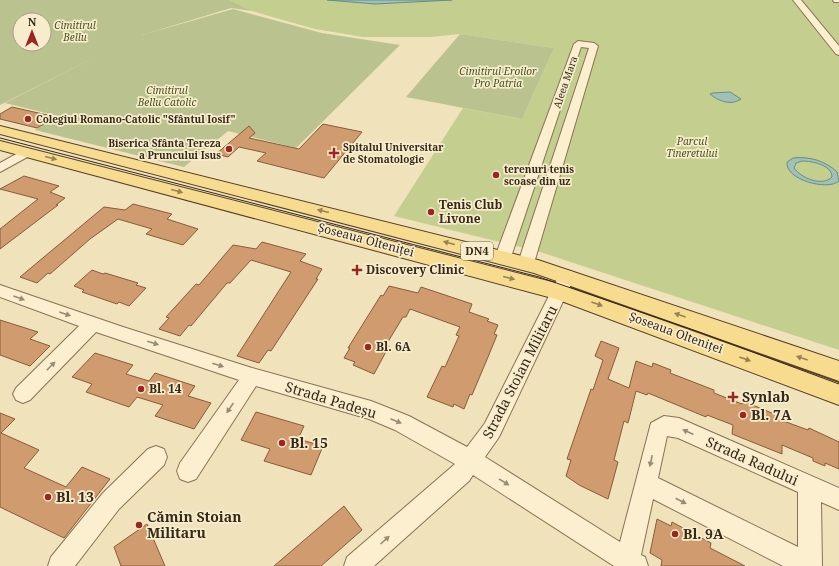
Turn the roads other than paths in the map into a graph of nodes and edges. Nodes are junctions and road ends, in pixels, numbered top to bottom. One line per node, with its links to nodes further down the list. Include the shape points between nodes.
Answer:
1 (797, 0): 2 (street)
2 (839, 52)
3 (0, 130): 7 (main road, Șoseaua Olteniței / DN4, one-way to 3)
4 (0, 144): 5 (main road, Șoseaua Olteniței / DN4)
5 (27, 152): 6 (street); 9 (main road, Șoseaua Olteniței / DN4, one-way to 9)
6 (0, 168)
7 (503, 257): 8 (main road, Șoseaua Olteniței / DN4); 8 (street, Aleea Mara, via 578,44 591,45 594,46)
8 (526, 263): 9 (main road, Șoseaua Olteniței / DN4)
9 (563, 284): 12 (main road, Șoseaua Olteniței / DN4, one-way to 9); 15 (main road, Șoseaua Olteniței / DN4, one-way to 15); 17 (street, Strada Stoian Militaru, via 501,414)
10 (0, 290): 11 (street, Strada Padeșu, one-way to 11)
11 (93, 323): 13 (street, Strada Padeșu, one-way to 13); 14 (street, one-way to 11)
12 (839, 371)
13 (252, 376): 17 (street, Strada Padeșu, one-way to 17, via 371,410 402,423); 18 (street, one-way to 18)
14 (23, 394)
15 (839, 394)
16 (156, 456): 23 (street, via 111,501)
17 (471, 461): 22 (street, Strada Padeșu, one-way to 22); 24 (street, Strada Stoian Militaru, one-way to 17, via 461,473)
18 (188, 471)
19 (647, 484): 20 (street, Strada Radului, one-way to 19, via 679,428 664,426 658,430); 22 (street); 25 (street, one-way to 25)
20 (809, 486): 21 (street, Strada Radului); 25 (street)
21 (839, 500)
22 (632, 563)
23 (60, 566)
24 (356, 566)
25 (810, 566)

